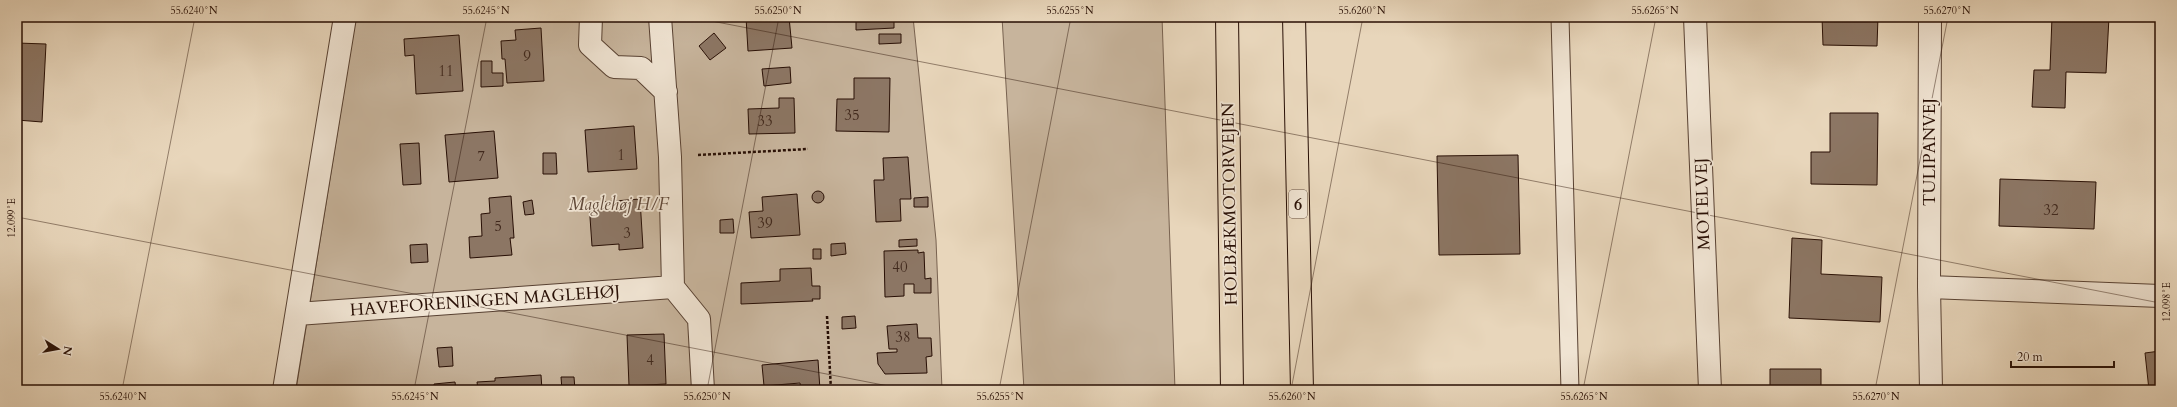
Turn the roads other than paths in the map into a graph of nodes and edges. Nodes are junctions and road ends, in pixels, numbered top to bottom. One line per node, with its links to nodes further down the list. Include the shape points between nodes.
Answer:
1 (345, 17): 13 (street)
2 (591, 17): 9 (street, via 590,45 614,67 641,68)
3 (660, 17): 9 (street)
4 (1227, 17): 16 (highway, HOLBÆKMOTORVEJEN)
5 (1294, 17): 17 (highway, 6)
6 (1560, 17): 18 (lane)
7 (1695, 17): 19 (street, MOTELVEJ)
8 (1930, 17): 11 (street, TULIPANVEJ)
9 (666, 92): 10 (street)
10 (673, 287): 13 (street, HAVEFORENINGEN MAGLEHØJ); 15 (street, via 699,319)
11 (1929, 287): 12 (street); 20 (street, TULIPANVEJ)
12 (2160, 296)
13 (297, 314): 14 (street)
14 (284, 390)
15 (703, 390)
16 (1232, 390)
17 (1302, 390)
18 (1570, 390)
19 (1710, 390)
20 (1931, 390)

